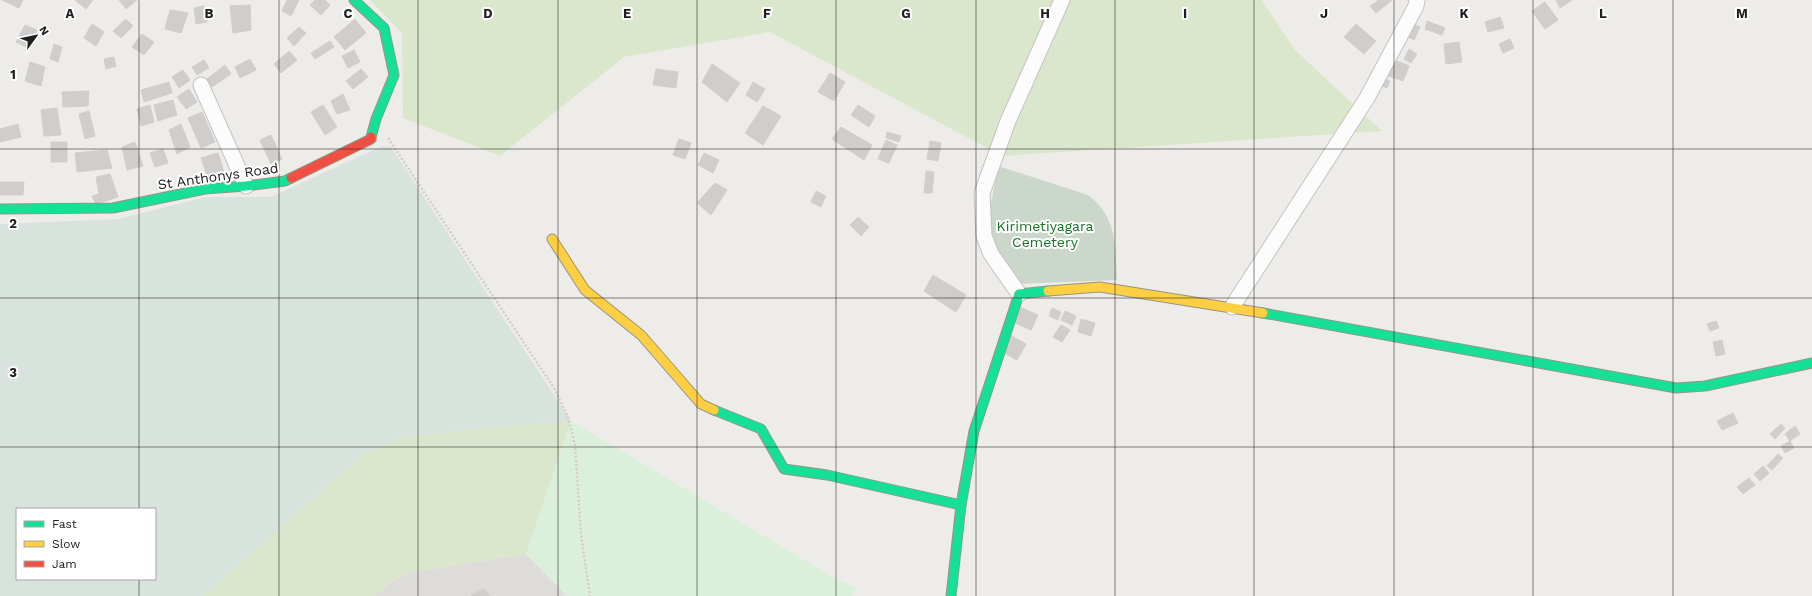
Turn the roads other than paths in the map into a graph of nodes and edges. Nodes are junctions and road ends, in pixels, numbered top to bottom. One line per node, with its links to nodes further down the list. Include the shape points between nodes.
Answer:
1 (354, 0): 5 (street, St Anthonys Road, via 384,28 394,75 376,119 371,139 285,181)
2 (1062, 0): 8 (street, via 1008,121 982,193 984,236 991,254)
3 (1417, 0): 9 (street, via 1367,98)
4 (201, 85): 5 (street)
5 (246, 186): 6 (street, St Anthonys Road, via 205,189 113,208)
6 (0, 209)
7 (552, 239): 11 (street, via 585,290 641,335 702,404 761,429 784,469 827,475)
8 (1019, 294): 9 (street, via 1100,287); 11 (street, via 974,431)
9 (1232, 307): 10 (street, via 1676,388 1705,386)
10 (1812, 363)
11 (961, 505): 12 (street)
12 (952, 596)

